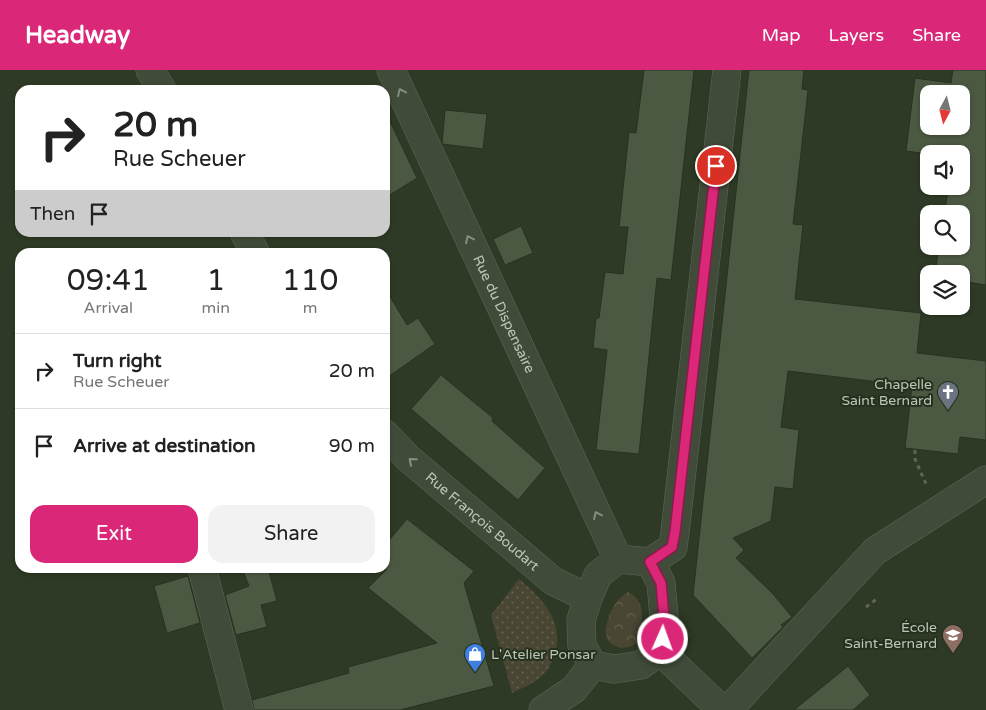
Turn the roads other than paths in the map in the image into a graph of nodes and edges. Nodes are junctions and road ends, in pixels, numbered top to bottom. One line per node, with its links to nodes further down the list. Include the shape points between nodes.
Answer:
1 (150, 70): 4 (street)
2 (391, 70): 9 (street, Rue du Dispensaire, one-way to 2)
3 (727, 70): 10 (street, via 675,532 672,547)
4 (159, 85)
5 (247, 237): 6 (street)
6 (253, 248)
7 (390, 439): 12 (street, Rue François Boudart, one-way to 7, via 553,581)
8 (986, 480): 18 (street, via 875,551)
9 (618, 559): 10 (street); 12 (street, via 598,575)
10 (650, 562): 13 (street, via 661,583 665,628)
11 (203, 573): 15 (street)
12 (588, 598): 14 (street, via 581,620 582,646)
13 (660, 651): 14 (street, via 641,665 614,670); 17 (street)
14 (593, 665): 16 (street, via 574,689)
15 (239, 710)
16 (543, 710)
17 (722, 710)
18 (728, 710)

